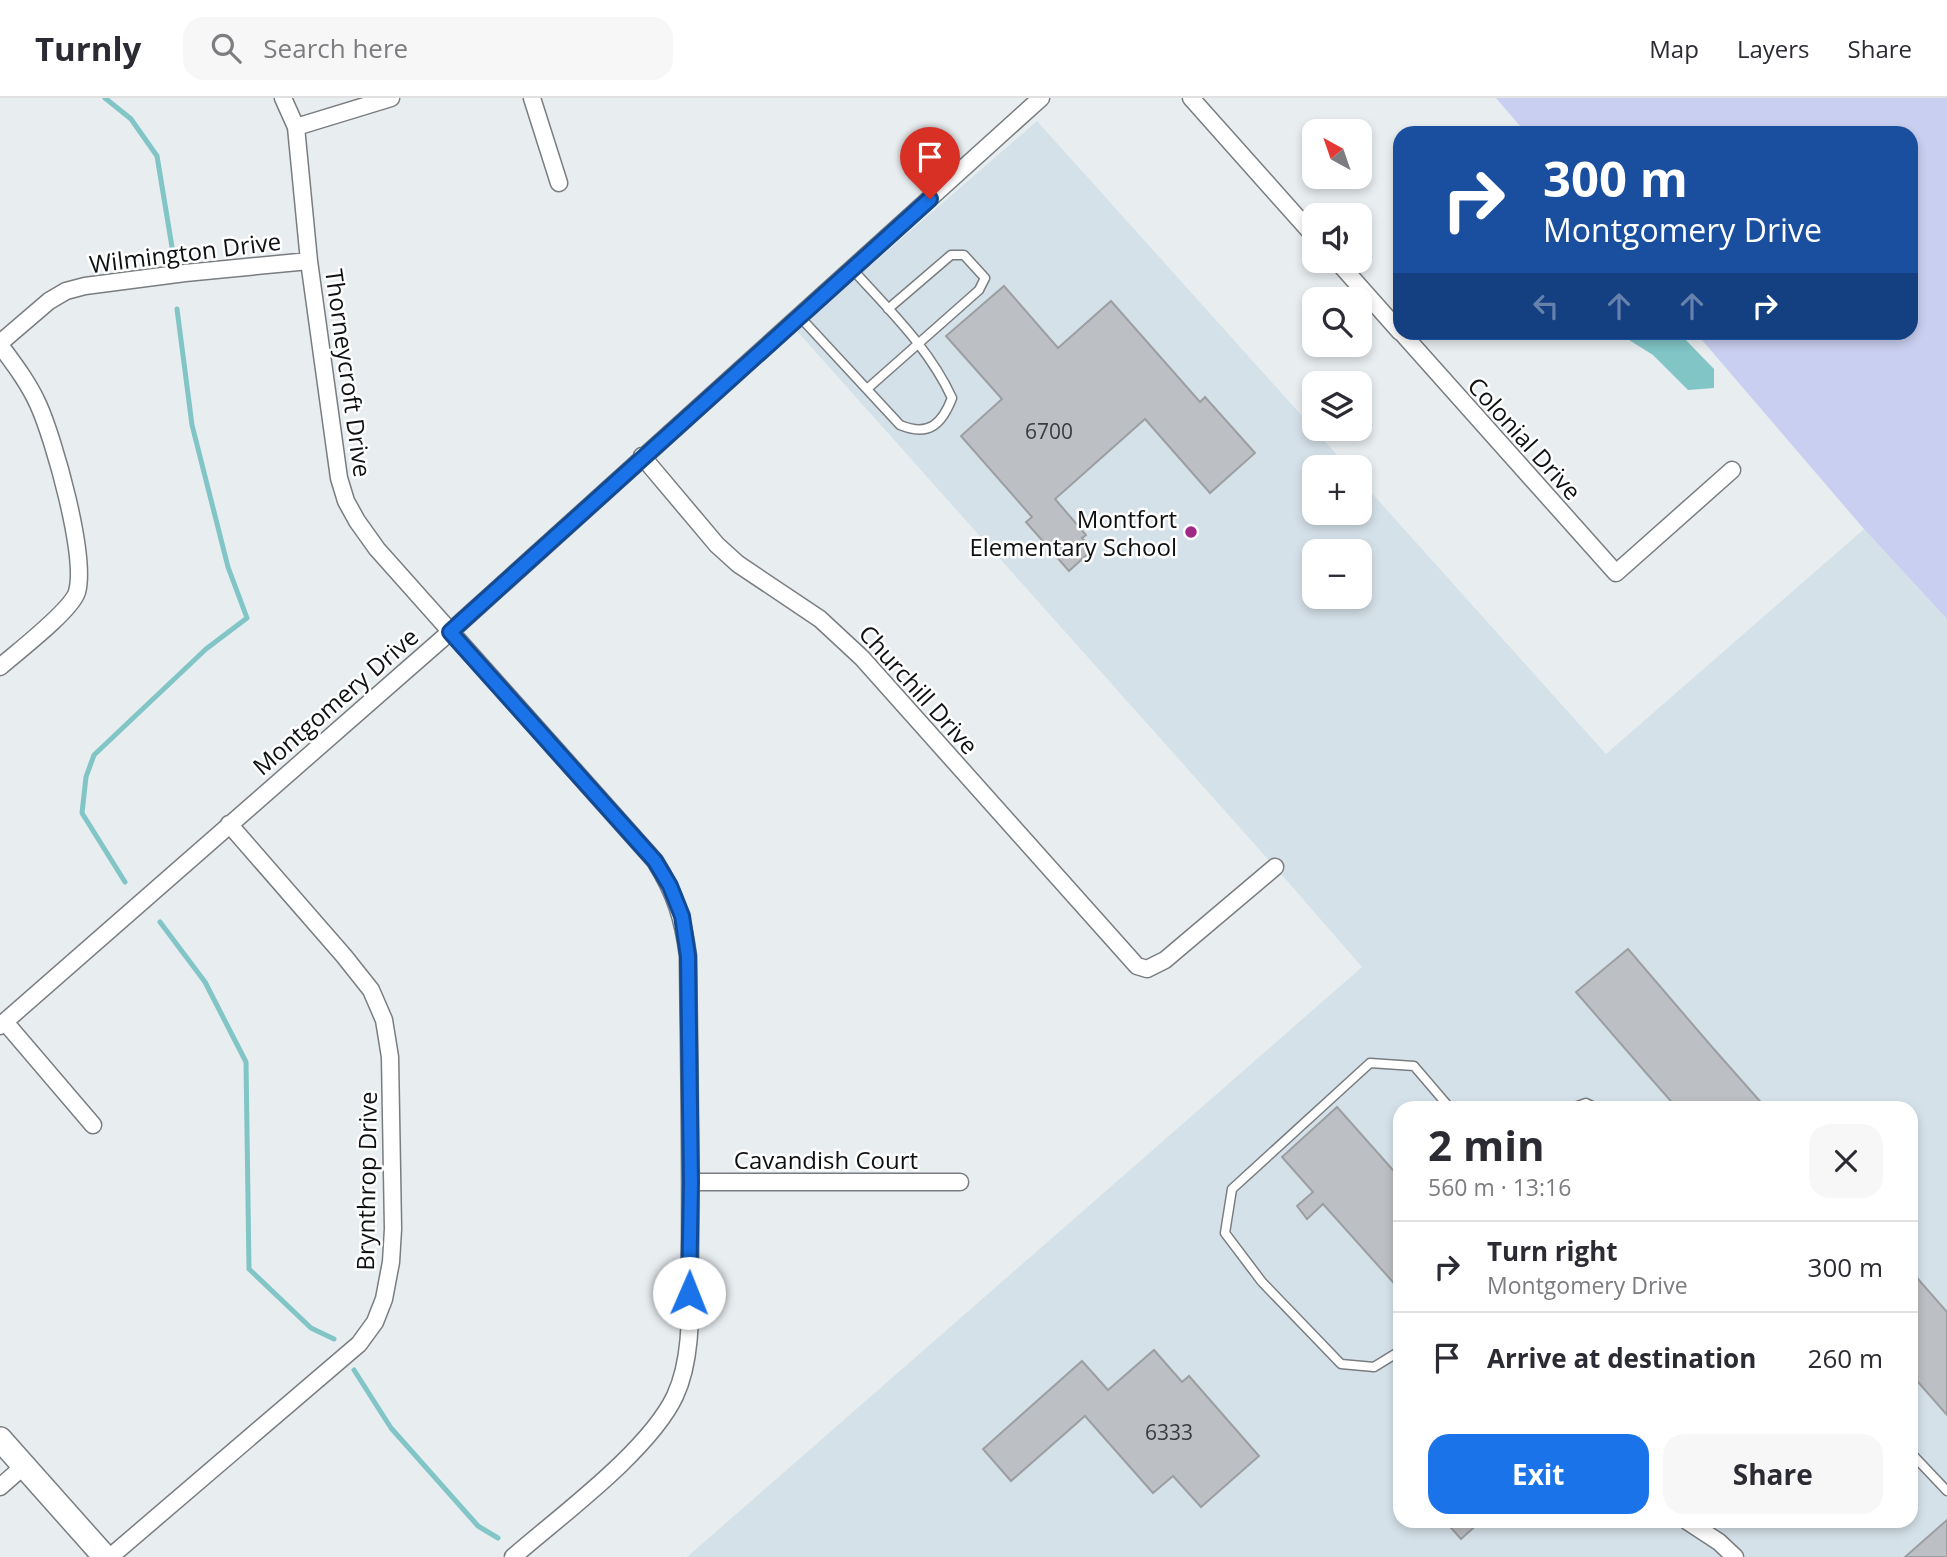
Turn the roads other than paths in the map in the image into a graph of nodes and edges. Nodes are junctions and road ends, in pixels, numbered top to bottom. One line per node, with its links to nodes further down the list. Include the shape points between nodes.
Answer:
1 (283, 98): 6 (street, Thorneycroft Drive)
2 (391, 98): 6 (street)
3 (532, 98): 7 (street)
4 (1041, 98): 10 (street, Montgomery Drive)
5 (1191, 98): 8 (street)
6 (296, 127): 9 (street, Thorneycroft Drive)
7 (559, 183)
8 (1302, 223)
9 (309, 261): 17 (street, Wilmington Drive, via 85,286 49,301); 21 (street, Thorneycroft Drive, via 334,452 346,501 377,549)
10 (853, 270): 12 (lane); 13 (street, Montgomery Drive)
11 (1348, 273): 14 (street, Colonial Drive)
12 (888, 309): 16 (lane); 16 (lane, via 951,255 964,255 985,278 979,290)
13 (800, 317): 18 (lane); 19 (street, Montgomery Drive)
14 (1393, 324)
15 (1407, 340): 20 (street, Colonial Drive, via 1616,573)
16 (919, 342): 18 (lane); 18 (lane, via 952,398 946,414 929,429 914,431 900,425)
17 (0, 344): 22 (street, via 47,424 76,541 79,573 73,599)
18 (867, 389)
19 (642, 456): 21 (street, Montgomery Drive); 24 (street, Churchill Drive, via 738,564 820,619 862,658 1132,962 1147,969 1165,960)
20 (1732, 470)
21 (450, 632): 23 (street, Montgomery Drive); 28 (street, Thorneycroft Drive, via 655,861 670,886 682,916 688,956)
22 (0, 667)
23 (229, 824): 25 (street, Montgomery Drive); 38 (street, Brynthrop Drive, via 344,956 378,1003 390,1056 391,1262 384,1299 359,1344)
24 (1275, 867)
25 (3, 1024): 27 (street)
26 (1444, 1101): 30 (lane, via 1414,1066 1370,1063 1232,1189 1225,1233 1262,1282 1341,1364 1374,1367)
27 (93, 1125)
28 (691, 1182): 29 (street, Cavandish Court); 39 (street, Thorneycroft Drive, via 689,1321 675,1396 642,1441)
29 (960, 1182)
30 (1393, 1355)
31 (0, 1439): 33 (street)
32 (1918, 1460): 35 (lane)
33 (24, 1466): 34 (street); 37 (street)
34 (0, 1487)
35 (1947, 1491)
36 (1698, 1528): 40 (street)
37 (105, 1557)
38 (110, 1557)
39 (513, 1557)
40 (1735, 1557)

